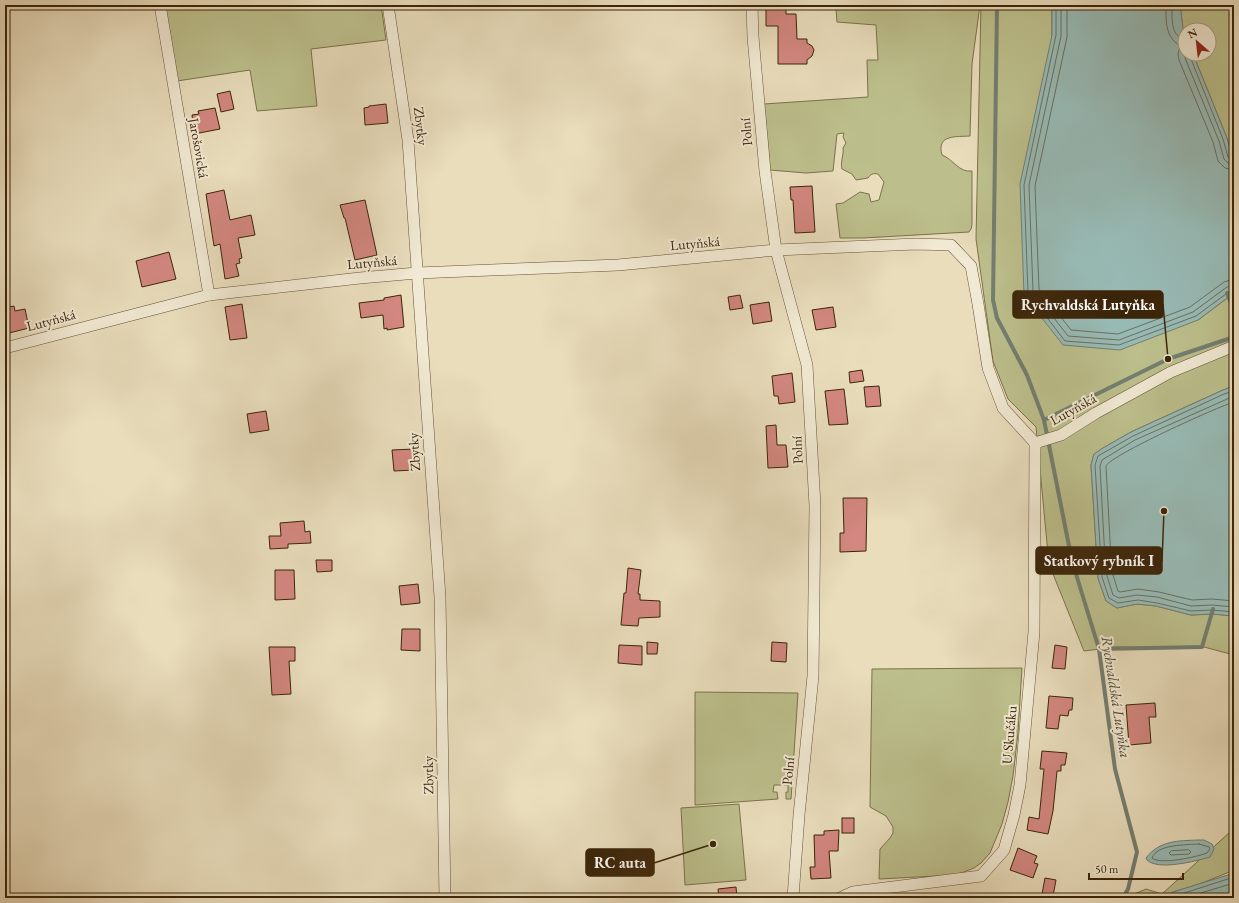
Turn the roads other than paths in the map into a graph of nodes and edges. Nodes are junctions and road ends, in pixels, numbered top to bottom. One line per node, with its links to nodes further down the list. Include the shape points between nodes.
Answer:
1 (160, 5): 6 (street, Jarošovická)
2 (388, 5): 5 (street, Zbytky, via 408,140)
3 (752, 5): 4 (street, Polní, via 765,171)
4 (776, 250): 5 (street, Lutyňská, via 618,266); 9 (street, Lutyňská, via 951,245 971,266 988,368 1003,408); 11 (street, Polní, via 807,365 815,506 813,676)
5 (417, 273): 6 (street, Lutyňská); 10 (street, Zbytky, via 440,597)
6 (209, 295): 8 (street, Lutyňská)
7 (1234, 346): 9 (street, Lutyňská, via 1171,372 1061,435)
8 (5, 348)
9 (1035, 443): 12 (street, U Skučáku, via 1034,632 1020,785 1004,850 981,876 853,892)
10 (445, 898)
11 (793, 898)
12 (840, 898)

